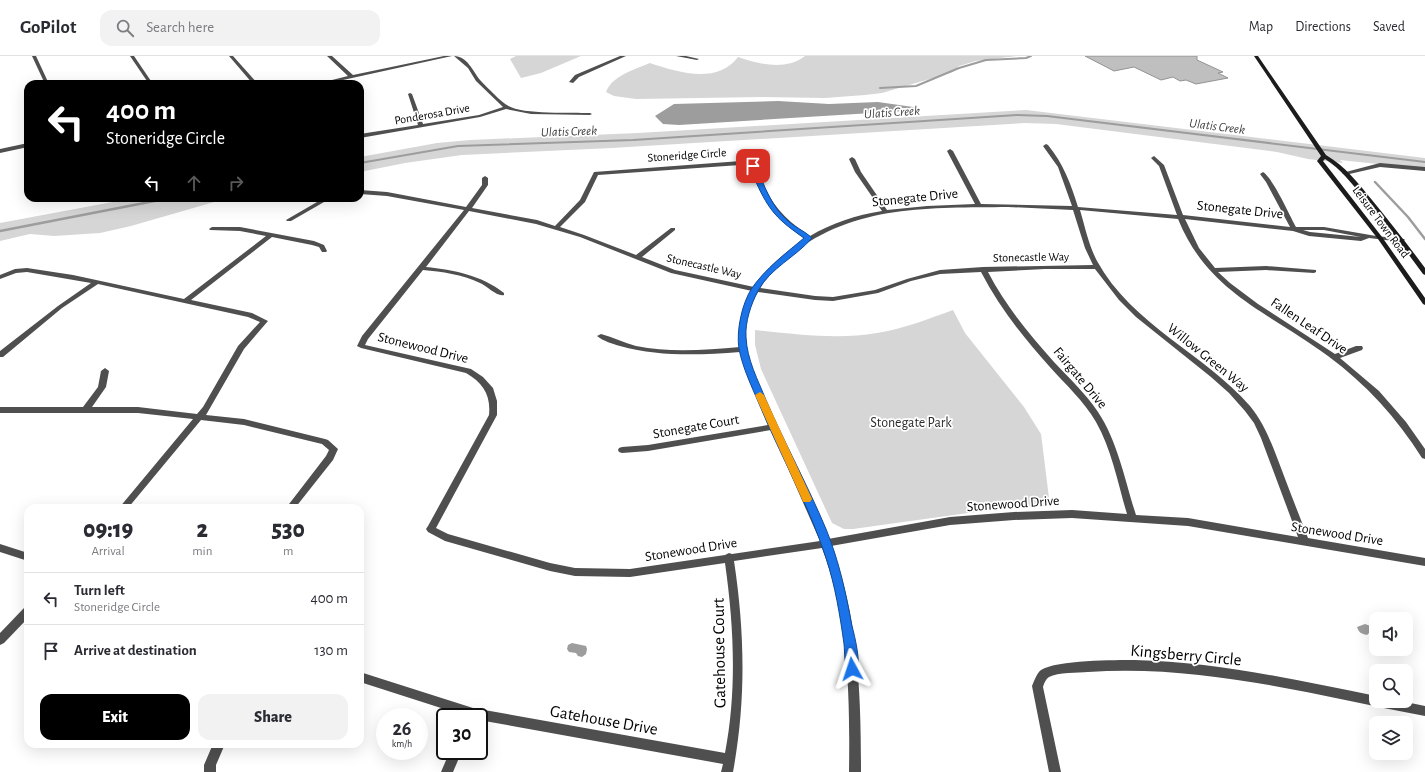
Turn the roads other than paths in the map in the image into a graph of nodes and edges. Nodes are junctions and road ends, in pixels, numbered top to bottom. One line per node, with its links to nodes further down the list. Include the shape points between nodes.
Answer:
1 (34, 56): 14 (street)
2 (132, 56): 15 (street)
3 (231, 56): 16 (street)
4 (328, 56): 13 (street)
5 (427, 56): 12 (street)
6 (450, 56): 12 (street)
7 (456, 56): 20 (street, via 470,67 478,80)
8 (624, 56): 18 (street, via 577,76)
9 (678, 56): 11 (street)
10 (1256, 56): 28 (main road, Leisure Town Road)
11 (697, 58)
12 (432, 60): 13 (street)
13 (352, 77): 17 (street)
14 (45, 80)
15 (148, 80)
16 (252, 80)
17 (337, 80)
18 (571, 82)
19 (410, 94): 22 (street)
20 (506, 107): 21 (street, via 531,113); 22 (street, Ponderosa Drive, via 480,116)
21 (590, 114)
22 (421, 126): 23 (street, Ponderosa Drive)
23 (364, 135)
24 (24, 146): 26 (street)
25 (1046, 146): 38 (street, Willow Green Way, via 1055,156)
26 (0, 151)
27 (950, 151): 37 (street)
28 (1324, 156): 32 (main road, Leisure Town Road, via 1336,163); 49 (main road, Leisure Town Road, via 1320,160)
29 (1154, 158): 41 (street, Fallen Leaf Drive, via 1162,165)
30 (852, 159): 40 (street)
31 (1425, 169): 32 (street, via 1380,165)
32 (1345, 173): 50 (main road, Leisure Town Road)
33 (1263, 174): 46 (street)
34 (485, 178): 39 (street, Stonewood Drive, via 485,185)
35 (364, 192): 39 (street, Stonecastle Way)
36 (321, 202): 42 (street)
37 (979, 206): 38 (street, Stonegate Drive); 40 (street, Stonegate Drive)
38 (1076, 207): 41 (street, Stonegate Drive); 53 (street, Willow Green Way, via 1089,249)
39 (469, 208): 43 (street, Stonecastle Way); 54 (street, Stonewood Drive)
40 (886, 212): 48 (street, Stonegate Drive, via 859,218)
41 (1182, 217): 46 (street, Stonegate Drive); 56 (street, Fallen Leaf Drive, via 1197,250)
42 (289, 220)
43 (556, 227): 48 (street, Stoneridge Circle, via 583,201 596,173 741,163 754,167 768,201 781,218); 52 (street, Stonecastle Way)
44 (212, 229): 47 (street, via 240,229)
45 (674, 229): 52 (street)
46 (1294, 229): 49 (street, Stonegate Drive, via 1309,234 1361,239 1368,236)
47 (271, 236): 51 (street, via 314,243 322,246); 63 (street)
48 (808, 238): 61 (street, Stonegate Drive, via 770,270)
49 (1380, 238): 50 (street, Stonegate Drive); 64 (main road, Leisure Town Road)
50 (1402, 240): 58 (main road, Leisure Town Road)
51 (324, 251)
52 (638, 257): 61 (street, Stonecastle Way, via 673,272)
53 (1098, 267): 55 (street, Stonecastle Way); 80 (street, Willow Green Way, via 1120,298 1142,320 1220,381 1249,410 1269,448)
54 (421, 268): 62 (street, via 477,278 491,284); 84 (street, Stonewood Drive, via 361,346 468,372 490,387 494,399 493,415 431,529 446,537 575,572 630,573)
55 (983, 269): 61 (street, Stonecastle Way, via 923,275 876,292 833,298); 79 (street, Fairgate Drive, via 1010,316 1087,402 1100,422)
56 (1214, 270): 57 (street, via 1266,268); 69 (street, Fallen Leaf Drive, via 1254,305)
57 (1314, 271)
58 (1425, 273)
59 (0, 277): 60 (street, via 15,271 27,270)
60 (97, 282): 63 (street); 68 (street, via 60,307)
61 (755, 290): 67 (street, Stonegate Drive, via 744,319)
62 (502, 294)
63 (186, 301): 73 (street, via 258,317 264,321 241,348)
64 (1425, 303)
65 (601, 336): 67 (street, via 625,345 654,351)
66 (1359, 348): 69 (street)
67 (743, 349): 74 (street, Stonegate Drive, via 748,368)
68 (0, 355)
69 (1334, 357): 76 (street, Fallen Leaf Drive, via 1381,400 1409,432)
70 (105, 371): 71 (street, via 102,387)
71 (86, 409): 72 (street); 73 (street, via 138,410)
72 (0, 410)
73 (200, 417): 77 (street); 78 (street, via 244,422 325,442 334,449 322,469)
74 (773, 427): 75 (street, Stonegate Court); 81 (street, Stonegate Drive)
75 (622, 450)
76 (1425, 456)
77 (126, 504)
78 (293, 504)
79 (1132, 517): 80 (street, Stonewood Drive, via 1188,522); 81 (street, Stonewood Drive, via 1072,514 950,521)
80 (1305, 542): 85 (street, Stonewood Drive)
81 (826, 543): 84 (street, Stonewood Drive); 98 (street, Stonegate Drive, via 840,590 850,644 856,708)
82 (0, 548): 83 (street)
83 (24, 556)
84 (729, 557): 94 (street, Gatehouse Court, via 737,617 739,676)
85 (1425, 562)
86 (24, 615): 87 (street)
87 (0, 640)
88 (364, 679): 89 (street, Gatehouse Drive)
89 (451, 708)
90 (1425, 711): 99 (street, Kingsberry Circle, via 1189,668 1124,665 1054,670 1044,674 1037,686)
91 (488, 718): 94 (street, Gatehouse Drive)
92 (217, 748): 95 (street, via 210,765)
93 (452, 760): 96 (street)
94 (730, 760): 97 (street, Gatehouse Court)
95 (210, 772)
96 (447, 772)
97 (727, 772)
98 (855, 772)
99 (1055, 772)

